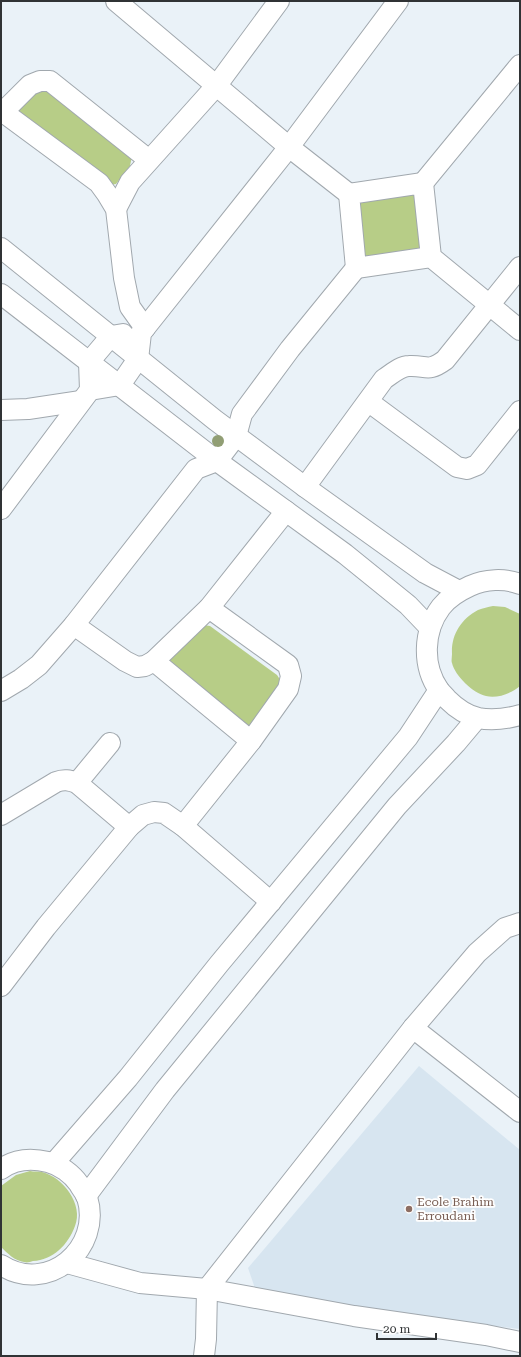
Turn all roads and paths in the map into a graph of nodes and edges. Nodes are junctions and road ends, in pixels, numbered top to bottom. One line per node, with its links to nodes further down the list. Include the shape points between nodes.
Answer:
1 (116, 1): 5 (street)
2 (398, 1): 7 (street)
3 (272, 4): 5 (street)
4 (520, 65): 9 (street)
5 (217, 85): 7 (street); 8 (street)
6 (2, 113): 8 (street, via 30,86 40,81 50,81); 11 (street, via 99,183)
7 (289, 147): 10 (street); 18 (street)
8 (149, 160): 11 (street, via 130,182)
9 (424, 183): 10 (street); 13 (street)
10 (349, 194): 15 (street)
11 (116, 209): 18 (street, via 130,307)
12 (1, 248): 20 (street)
13 (430, 257): 15 (street); 17 (street)
14 (520, 267): 17 (street)
15 (356, 268): 28 (street, via 290,349)
16 (1, 294): 22 (street)
17 (489, 306): 19 (street); 25 (street, via 445,360 437,366 409,366 398,370 384,379)
18 (143, 330): 20 (street); 21 (street)
19 (520, 330)
20 (111, 336): 21 (street); 22 (street)
21 (138, 359): 23 (street); 29 (street)
22 (89, 362): 23 (street); 24 (street)
23 (120, 385): 24 (street); 31 (street)
24 (85, 396): 26 (street, via 28,410); 35 (street)
25 (369, 402): 27 (street, via 457,467 467,469 477,466); 34 (street)
26 (1, 410)
27 (520, 411)
28 (242, 414): 29 (street); 30 (street)
29 (216, 420): 30 (street); 31 (street)
30 (236, 436): 32 (street); 34 (street)
31 (198, 446): 32 (street); 33 (street)
32 (217, 461): 33 (street); 36 (street)
33 (196, 469): 40 (street)
34 (305, 487): 38 (street, via 425,573)
35 (1, 509)
36 (286, 511): 39 (street); 41 (street, via 408,605)
37 (519, 582): 38 (street, via 476,582)
38 (458, 591): 41 (street, via 441,607)
39 (209, 608): 42 (street); 47 (street, via 288,665 291,676 288,689)
40 (74, 625): 42 (street, via 137,666 145,666); 44 (street, via 39,665)
41 (430, 628): 43 (street, via 426,650 429,671)
42 (154, 661): 47 (street)
43 (439, 690): 46 (street, via 455,707); 53 (street, via 408,737)
44 (1, 691)
45 (520, 715): 46 (street, via 500,720)
46 (477, 718): 60 (street, via 397,806 165,1090)
47 (251, 741): 51 (street)
48 (110, 743): 49 (street)
49 (77, 783): 50 (street, via 62,779); 52 (street)
50 (1, 815)
51 (183, 826): 52 (street, via 164,813 154,812 143,815); 53 (street)
52 (129, 827): 55 (street)
53 (271, 902): 58 (street, via 128,1078)
54 (520, 923): 56 (street, via 505,928 477,953)
55 (1, 986)
56 (412, 1028): 57 (street); 63 (street)
57 (520, 1112)
58 (54, 1163): 59 (street, via 37,1159 19,1161); 60 (street, via 73,1176)
59 (1, 1169)
60 (86, 1196): 61 (street, via 90,1214 88,1233 80,1250)
61 (67, 1263): 62 (street, via 49,1273 28,1275); 63 (street, via 140,1283)
62 (4, 1271)
63 (207, 1289): 64 (street, via 354,1316); 65 (street)
64 (520, 1342)
65 (204, 1356)

